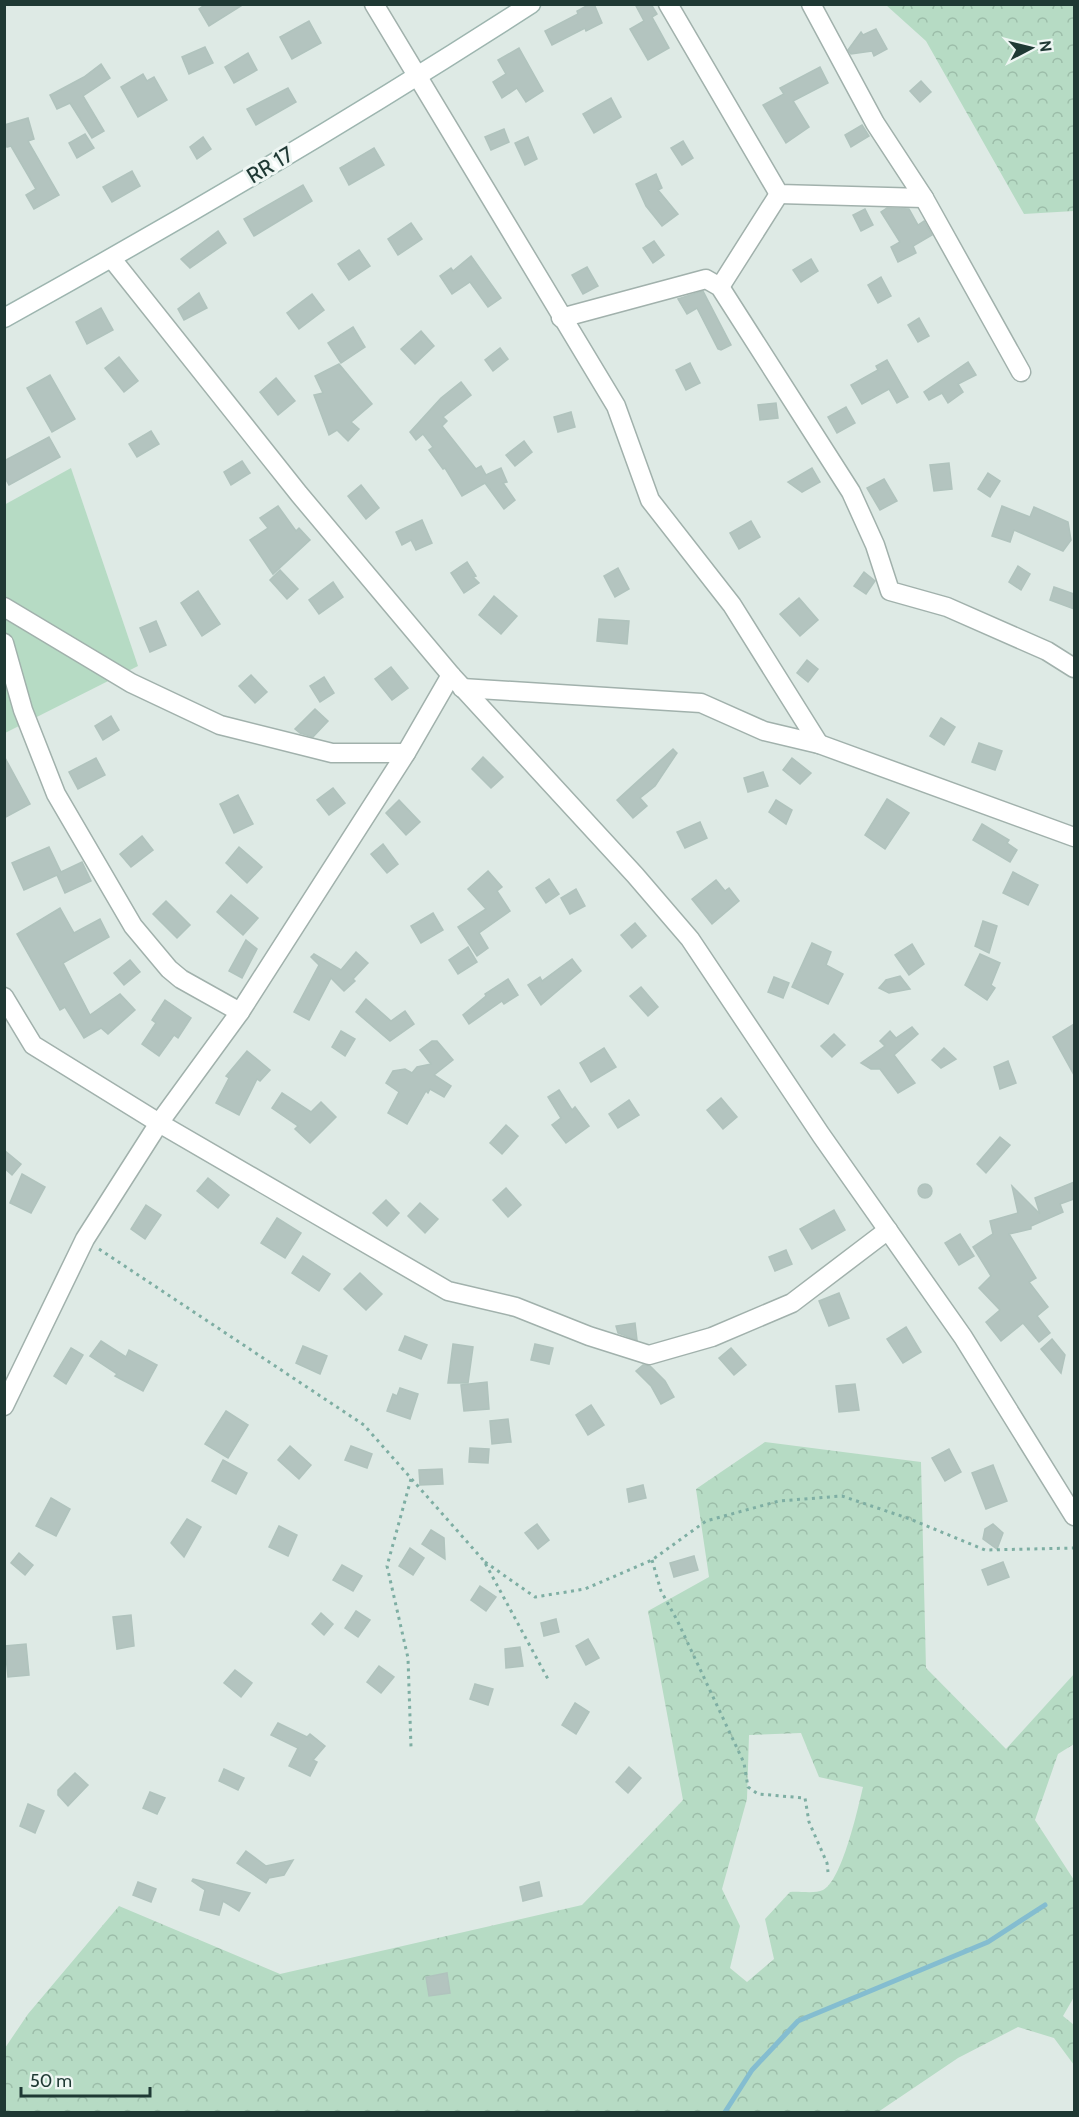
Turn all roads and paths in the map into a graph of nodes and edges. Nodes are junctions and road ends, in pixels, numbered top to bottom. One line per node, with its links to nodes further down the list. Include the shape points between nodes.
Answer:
1 (374, 4): 5 (street)
2 (531, 4): 5 (street, RR 17 / RR 17)
3 (668, 4): 6 (street)
4 (811, 4): 7 (street, via 874,123)
5 (417, 78): 8 (street, RR 17 / RR 17); 11 (street)
6 (779, 194): 7 (street); 9 (street)
7 (924, 198): 12 (street)
8 (112, 259): 10 (street, RR 17 / RR 17); 16 (street, via 299,494)
9 (720, 287): 11 (street, via 706,279); 15 (street, via 851,492 875,544 890,591 947,607 1047,651)
10 (4, 318)
11 (561, 318): 17 (street, via 616,406 650,500 732,604)
12 (1021, 372)
13 (4, 607): 18 (street, via 131,683 220,725 332,753)
14 (4, 643): 21 (street, via 23,710 56,794 133,927 181,979)
15 (1074, 668)
16 (456, 681): 17 (street, via 690,701 713,707 764,731); 18 (street); 23 (street, via 690,939)
17 (819, 744): 19 (street)
18 (406, 753): 21 (street)
19 (1074, 837)
20 (4, 997): 22 (street, via 33,1046)
21 (240, 1012): 22 (street)
22 (159, 1124): 23 (street, via 448,1291 516,1307 649,1355 712,1337 792,1303); 24 (street)
23 (888, 1230): 27 (street, via 968,1344)
24 (85, 1239): 25 (street); 26 (path, via 364,1425)
25 (4, 1406)
26 (411, 1479): 30 (path); 32 (path, via 387,1566 408,1658)
27 (1074, 1516)
28 (1074, 1548): 29 (path, via 984,1550 842,1496 779,1501 706,1521)
29 (652, 1560): 30 (path, via 585,1589 535,1597); 33 (path, via 661,1591 744,1764 748,1787 758,1794 805,1798 809,1822)
30 (484, 1561): 31 (path)
31 (549, 1681)
32 (411, 1747)
33 (828, 1872)

